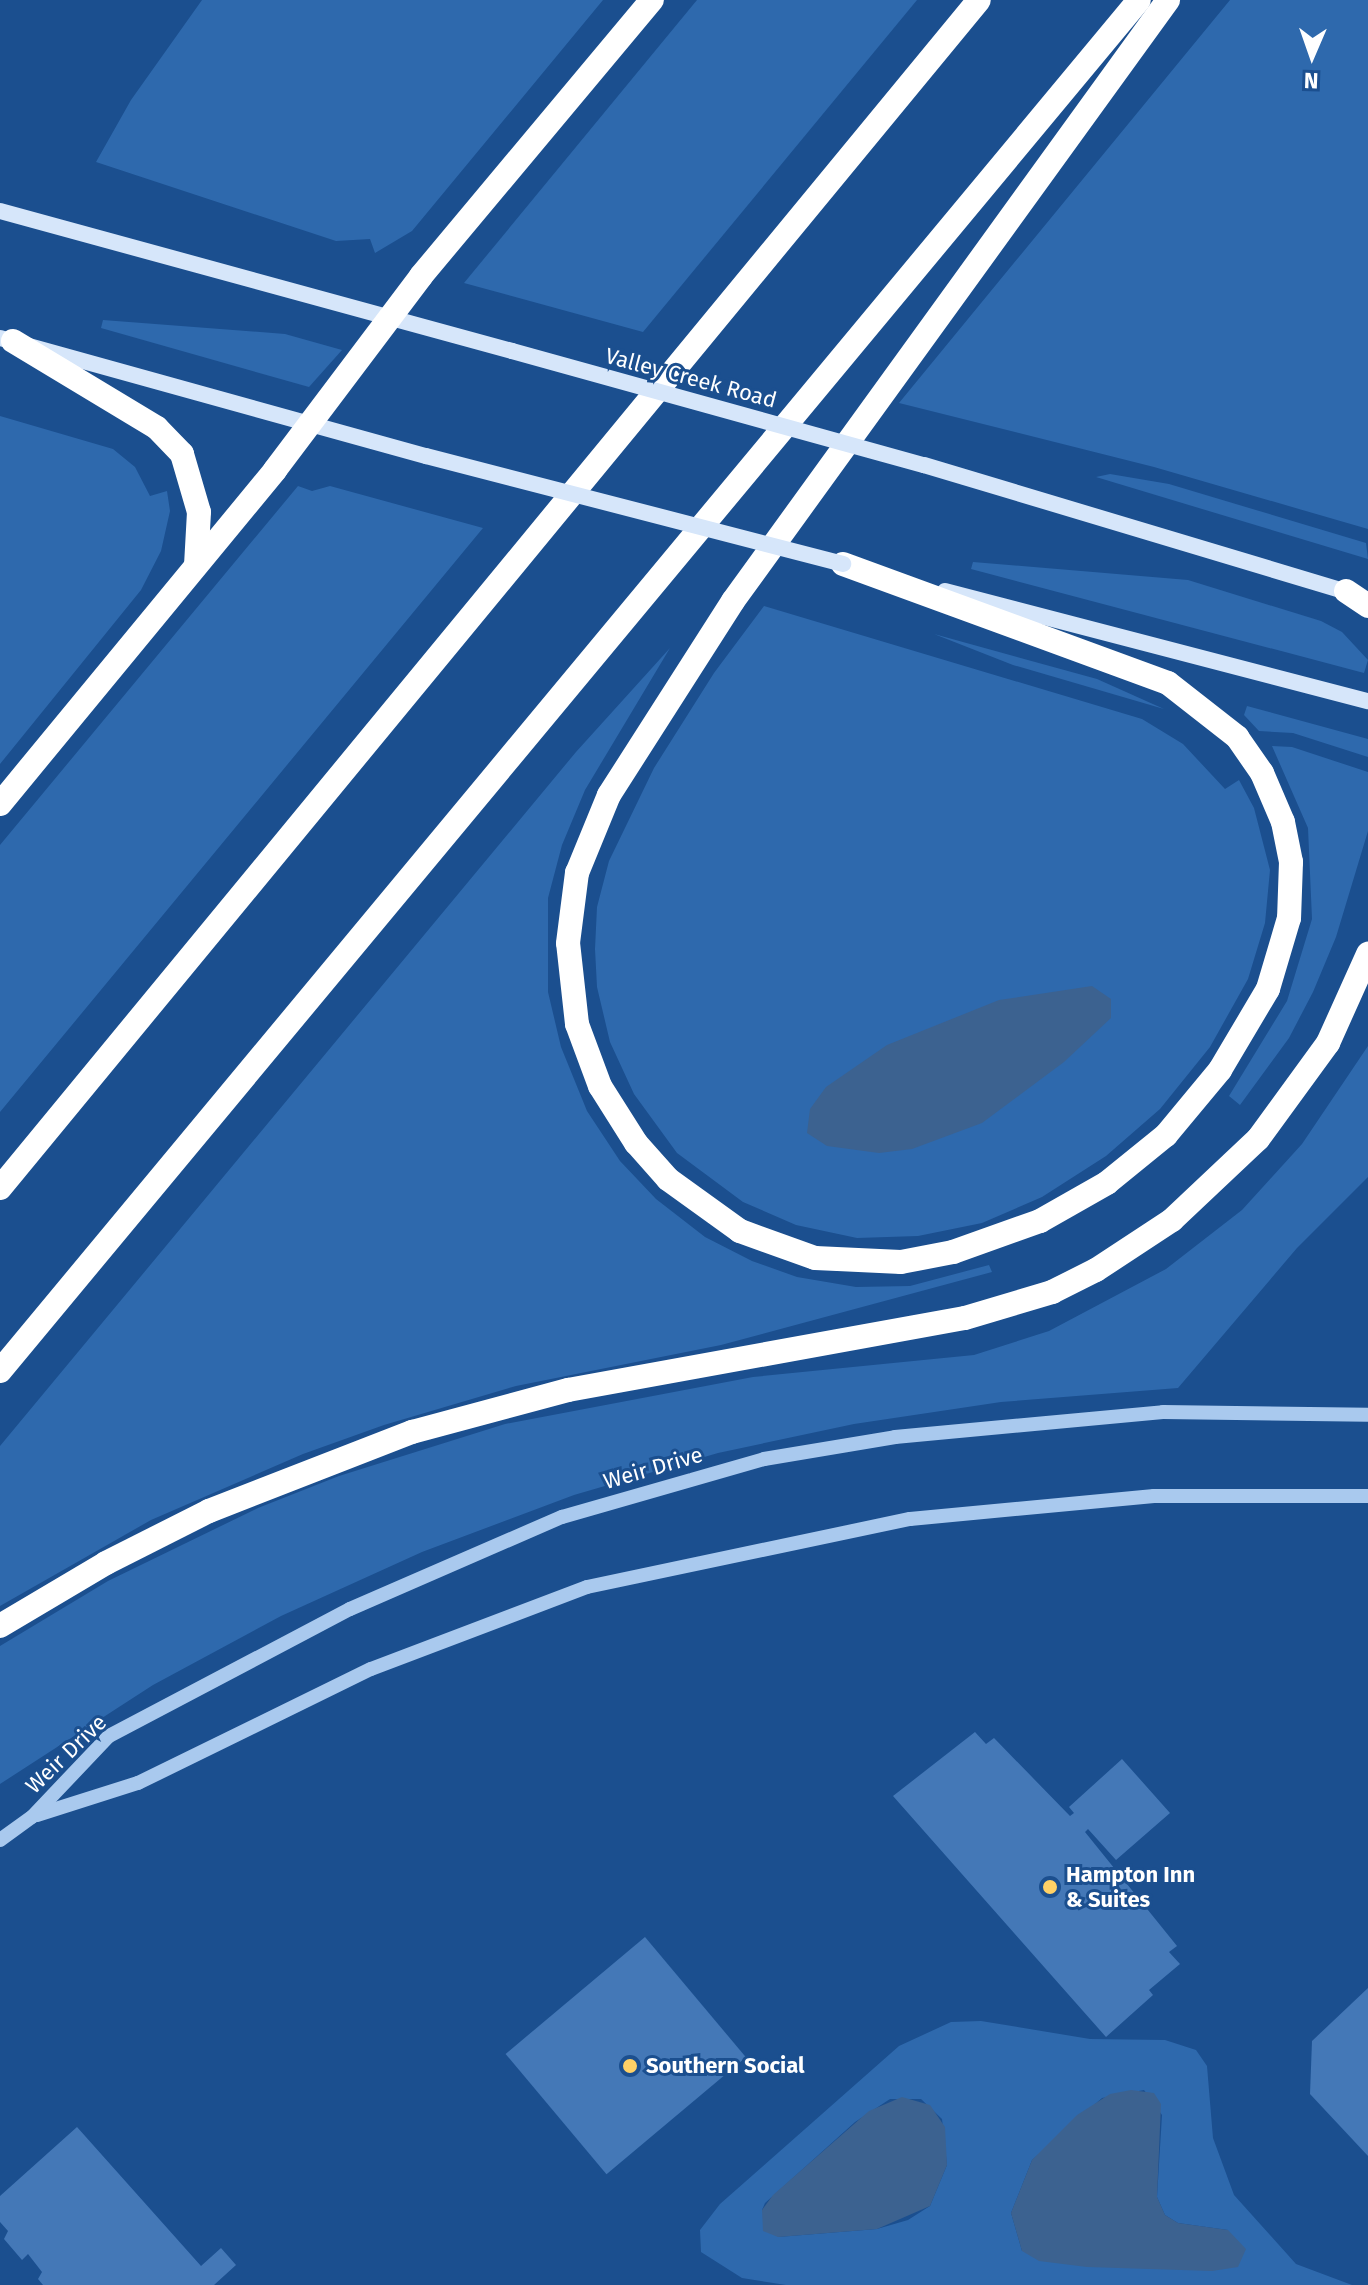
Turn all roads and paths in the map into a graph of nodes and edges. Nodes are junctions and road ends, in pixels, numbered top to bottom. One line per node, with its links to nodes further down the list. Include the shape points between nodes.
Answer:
1 (652, 0): 6 (highway)
2 (979, 0): 16 (highway)
3 (1139, 0): 17 (highway)
4 (1168, 0): 9 (highway, via 733,601 609,795 588,838 574,889 569,964 583,1045 612,1107 651,1162 706,1210 766,1242 838,1262 901,1262 953,1252 1040,1221 1107,1183 1166,1135 1220,1070 1268,989 1289,918 1291,862 1274,798 1250,755 1221,723 1168,683)
5 (0, 211): 6 (main road, Valley Creek Road)
6 (390, 319): 8 (highway); 11 (main road, Valley Creek Road, bridge, via 924,465)
7 (6, 340): 8 (main road); 10 (highway, via 157,428 182,454 199,512)
8 (312, 422): 9 (main road, bridge); 10 (highway)
9 (843, 564): 13 (main road)
10 (196, 565): 14 (highway)
11 (1357, 594): 12 (highway)
12 (1368, 606)
13 (1368, 701)
14 (0, 804)
15 (1368, 954): 20 (highway, via 1322,1053 1258,1139 1182,1212 1096,1270 1040,1296 965,1318 568,1390 412,1432 196,1517)
16 (0, 1188)
17 (0, 1371)
18 (1368, 1415): 21 (street, Weir Drive, via 1163,1412 895,1437 764,1459 562,1517 350,1609 109,1736)
19 (1368, 1496): 21 (street, Weir Drive, via 1154,1496 910,1519 587,1587 371,1669 138,1783)
20 (0, 1626)
21 (32, 1817): 22 (street, Weir Drive)
22 (0, 1840)

